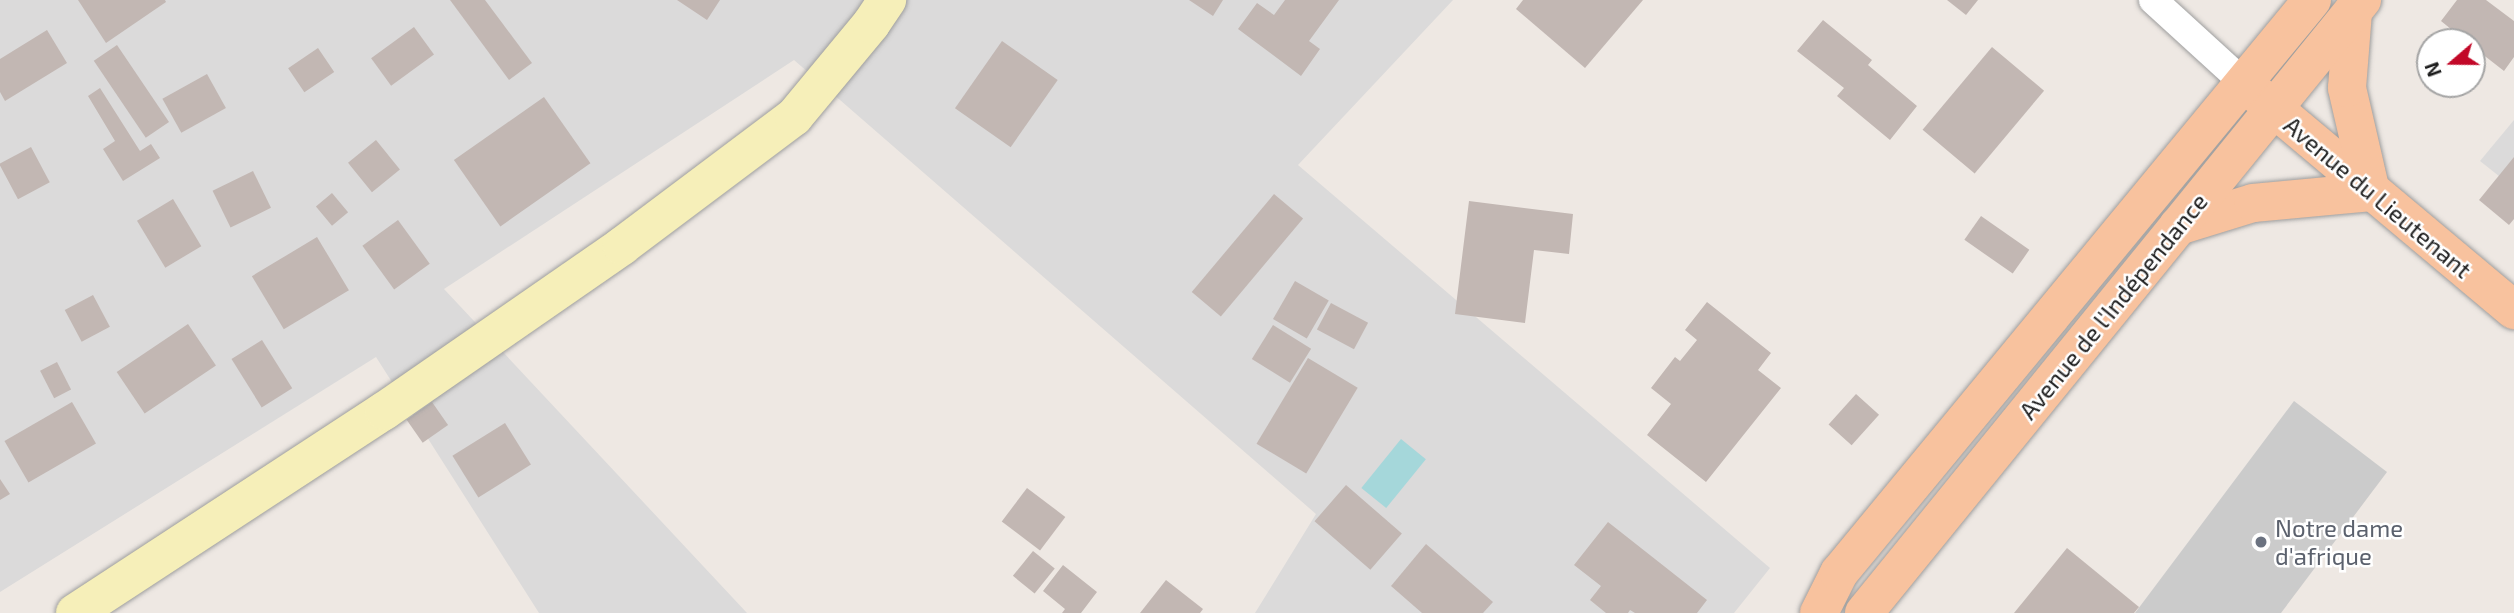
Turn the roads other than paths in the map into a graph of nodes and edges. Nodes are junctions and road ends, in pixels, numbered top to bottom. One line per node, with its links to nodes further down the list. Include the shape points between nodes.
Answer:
1 (887, 0): 10 (street, via 794,117 622,246 384,411)
2 (2153, 0): 5 (street)
3 (2312, 0): 5 (main road, Avenue de l'Indépendance)
4 (2358, 6): 6 (main road, Avenue de l'Indépendance); 7 (main road, via 2347,88)
5 (2244, 83): 6 (main road, Avenue du Lieutenant); 11 (main road, Avenue de l'Indépendance, via 1839,573)
6 (2273, 109): 7 (main road, Avenue du Lieutenant); 8 (main road, Avenue de l'Indépendance)
7 (2371, 192): 8 (main road, via 2253,203); 9 (main road, Avenue du Lieutenant)
8 (2178, 226): 12 (main road, Avenue de l'Indépendance)
9 (2514, 310)
10 (75, 613)
11 (1819, 613)
12 (1864, 613)

